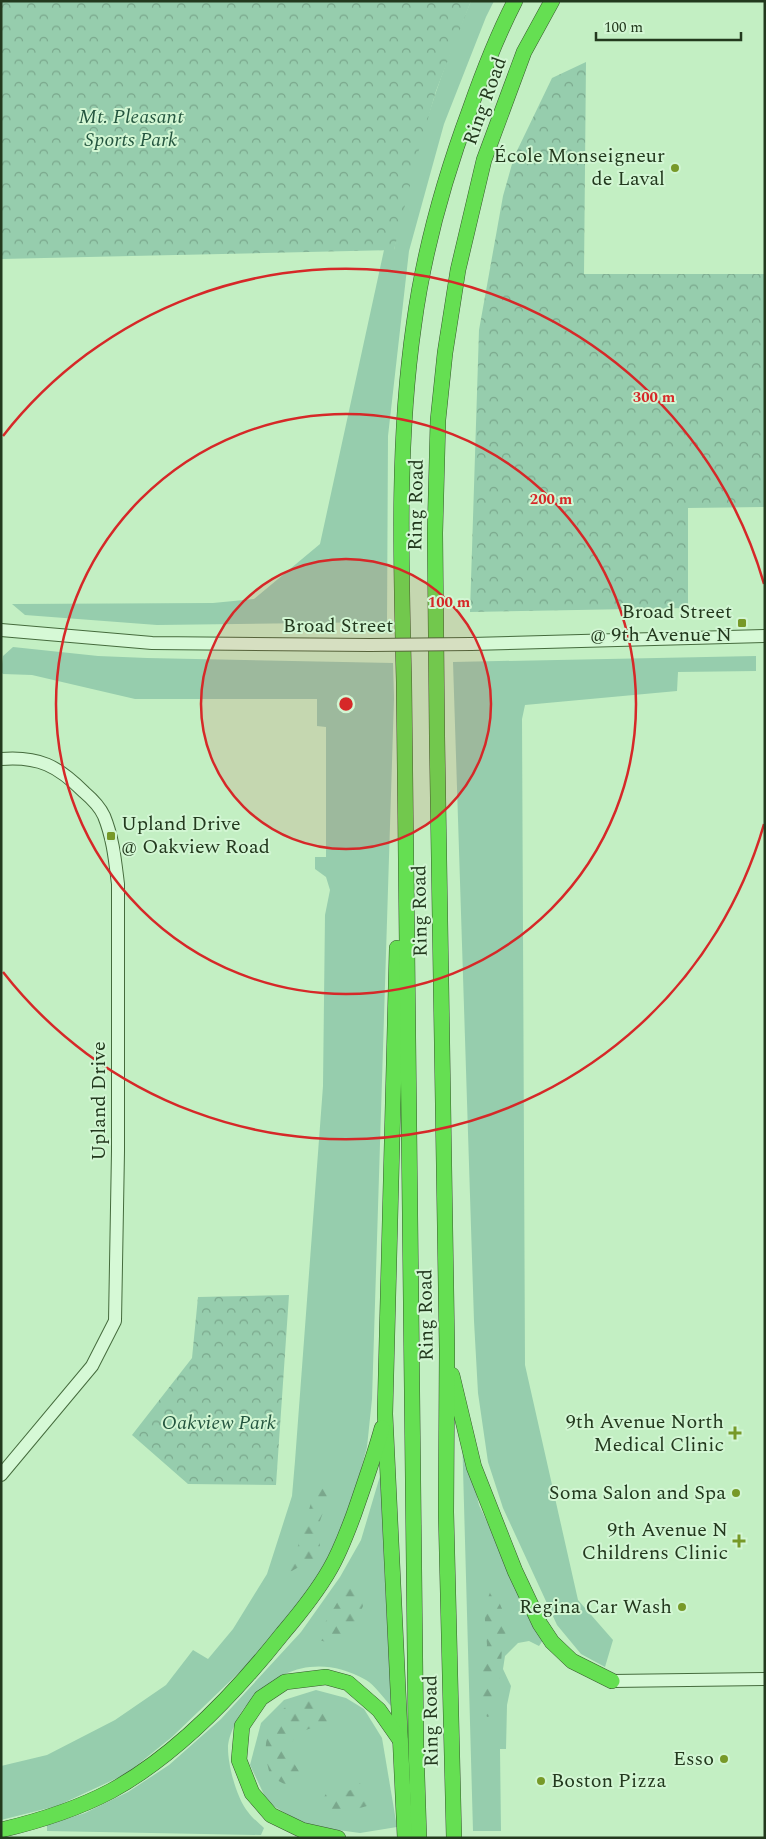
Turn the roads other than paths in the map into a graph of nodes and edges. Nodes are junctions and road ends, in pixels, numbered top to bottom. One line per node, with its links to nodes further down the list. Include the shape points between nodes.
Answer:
1 (515, 1): 7 (highway, Ring Road, via 484,69 450,164 414,323 402,475)
2 (552, 1): 4 (highway, Ring Road)
3 (559, 1): 4 (highway)
4 (524, 52): 9 (highway, Ring Road, via 484,160 458,270 438,420 435,533)
5 (1, 630): 6 (street, Broad Street, bridge, via 152,643 370,645)
6 (765, 636)
7 (404, 682): 10 (highway); 20 (highway, Ring Road)
8 (1, 760): 11 (street, Upland Drive, via 20,758 45,763 68,775 103,814 113,841 118,884 118,1152 115,1321 92,1366)
9 (447, 1349): 13 (highway, via 474,1467 515,1571 540,1624 552,1642 572,1661); 21 (highway, Ring Road, via 446,1512)
10 (385, 1414): 14 (highway); 15 (highway, via 367,1479 331,1568 312,1598 247,1676 173,1748 112,1790 78,1807)
11 (1, 1475)
12 (765, 1679): 13 (street)
13 (612, 1681)
14 (400, 1740): 18 (highway, via 379,1710 354,1688 326,1677 285,1682 261,1698 242,1726 240,1760 252,1794 271,1815 302,1830); 19 (highway)
15 (1, 1830)
16 (1, 1837): 17 (highway)
17 (15, 1838)
18 (338, 1838)
19 (405, 1838)
20 (419, 1838)
21 (454, 1838)

